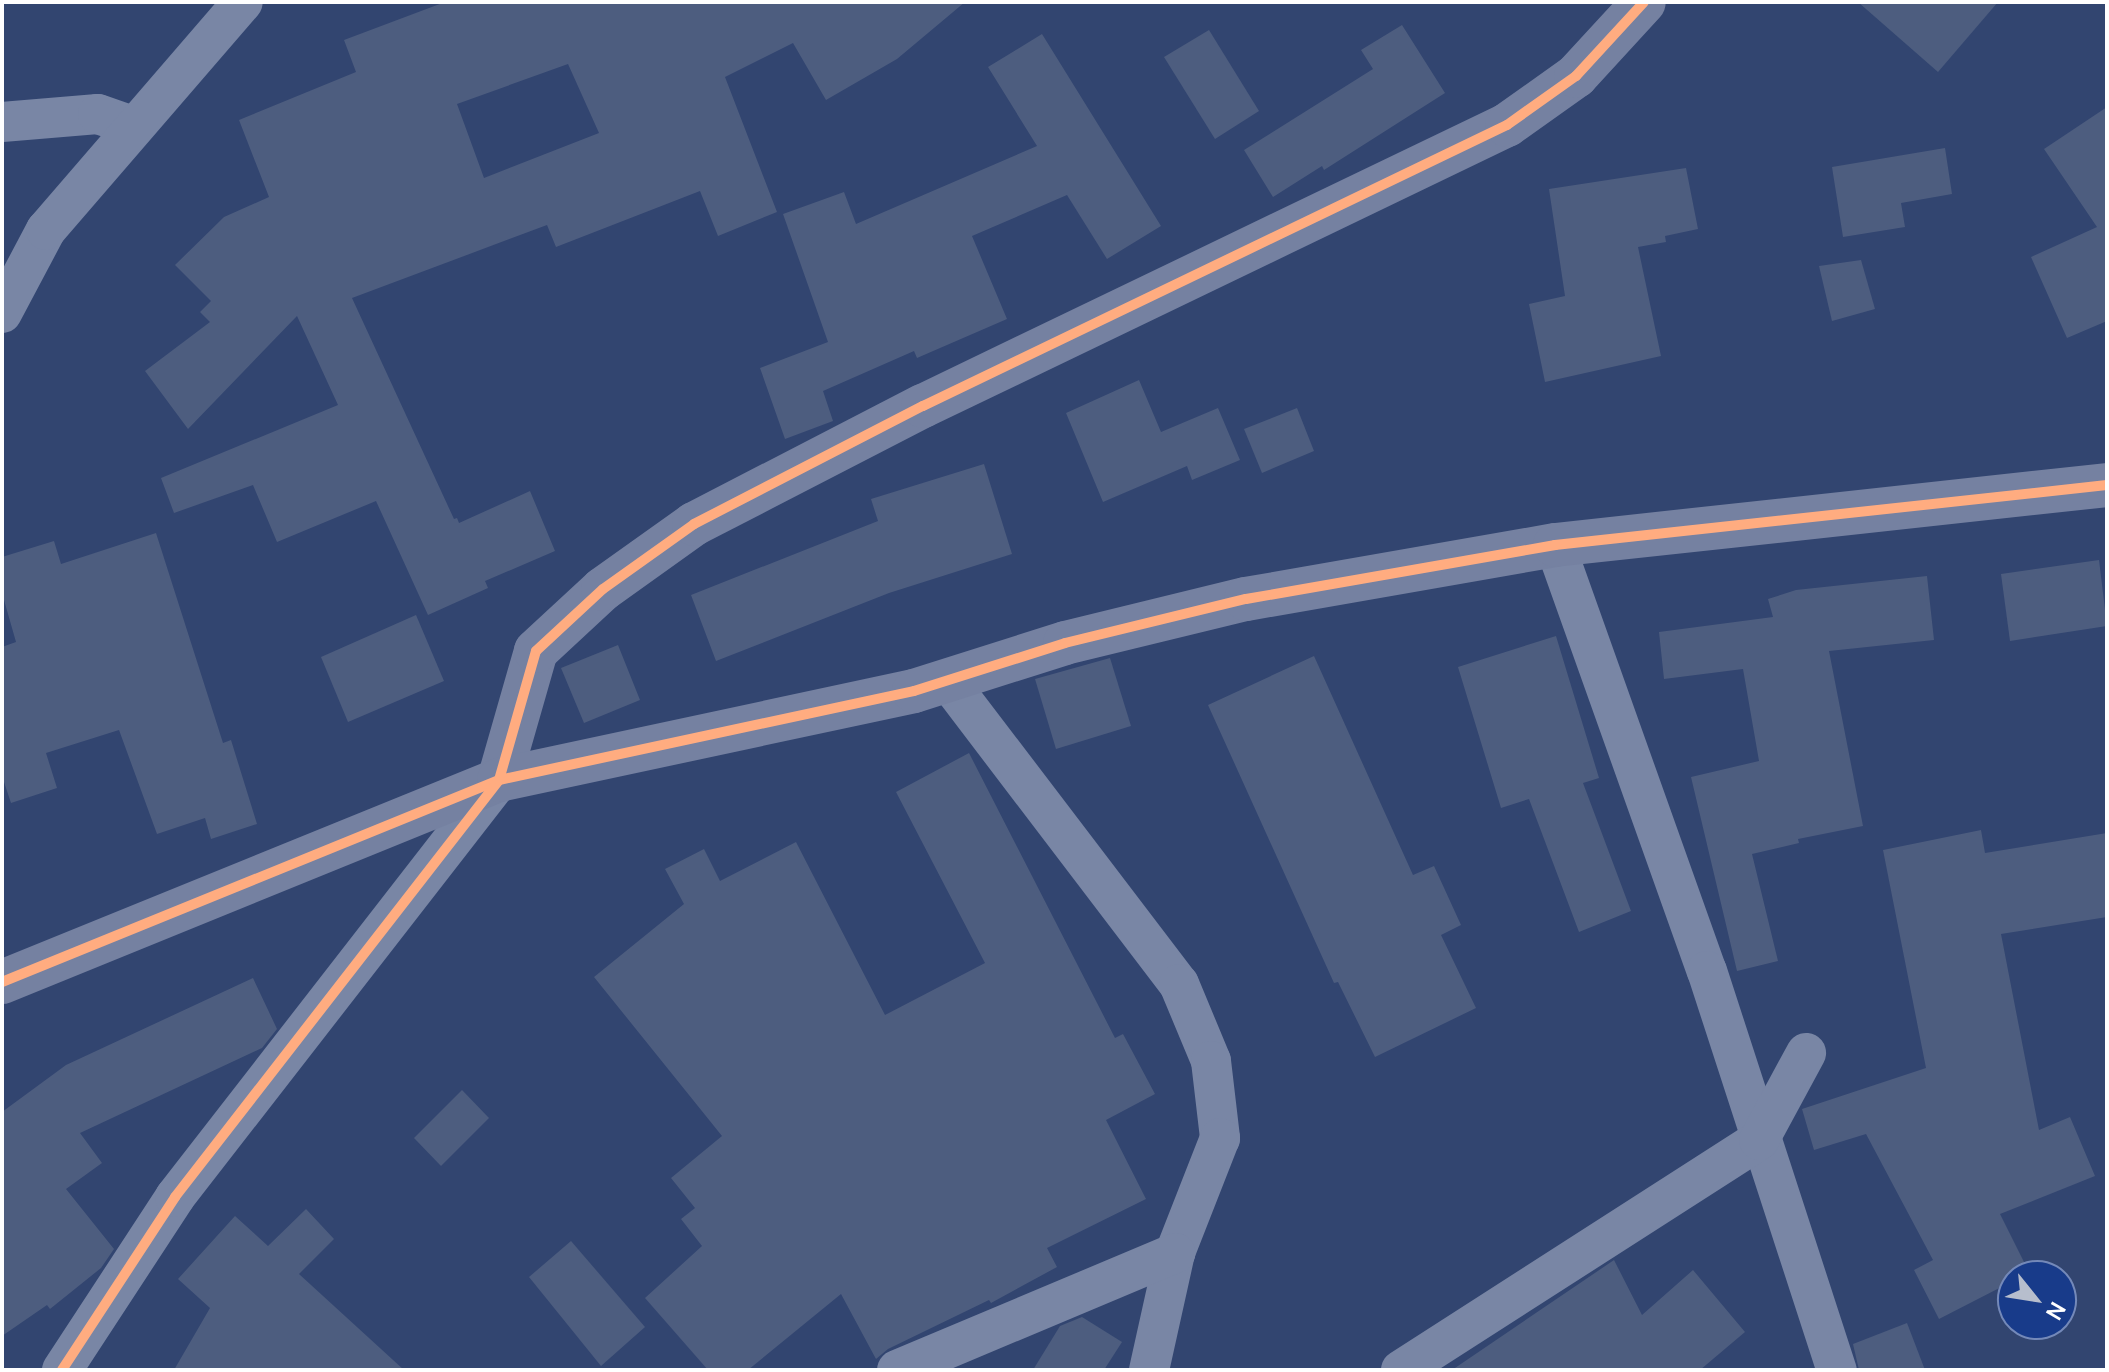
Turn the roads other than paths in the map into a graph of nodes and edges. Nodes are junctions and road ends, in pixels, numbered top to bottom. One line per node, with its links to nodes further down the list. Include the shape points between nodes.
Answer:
1 (243, 2): 4 (street)
2 (1644, 2): 9 (street, via 1576,76 1507,125 923,406 694,524 603,589 536,651)
3 (2, 122): 4 (street, via 98,114)
4 (133, 126): 5 (street, via 46,230)
5 (2, 313)
6 (2107, 485): 7 (street)
7 (1555, 545): 8 (street, via 1246,599 1065,643); 12 (street, via 1707,971)
8 (948, 681): 9 (street); 13 (street, via 1179,984 1211,1061 1220,1138)
9 (499, 780): 10 (street); 14 (street, via 175,1197)
10 (2, 982)
11 (1806, 1053): 12 (street)
12 (1759, 1140): 17 (street); 18 (street)
13 (1175, 1253): 15 (street); 16 (street)
14 (62, 1370)
15 (897, 1370)
16 (1149, 1370)
17 (1401, 1370)
18 (1837, 1370)

